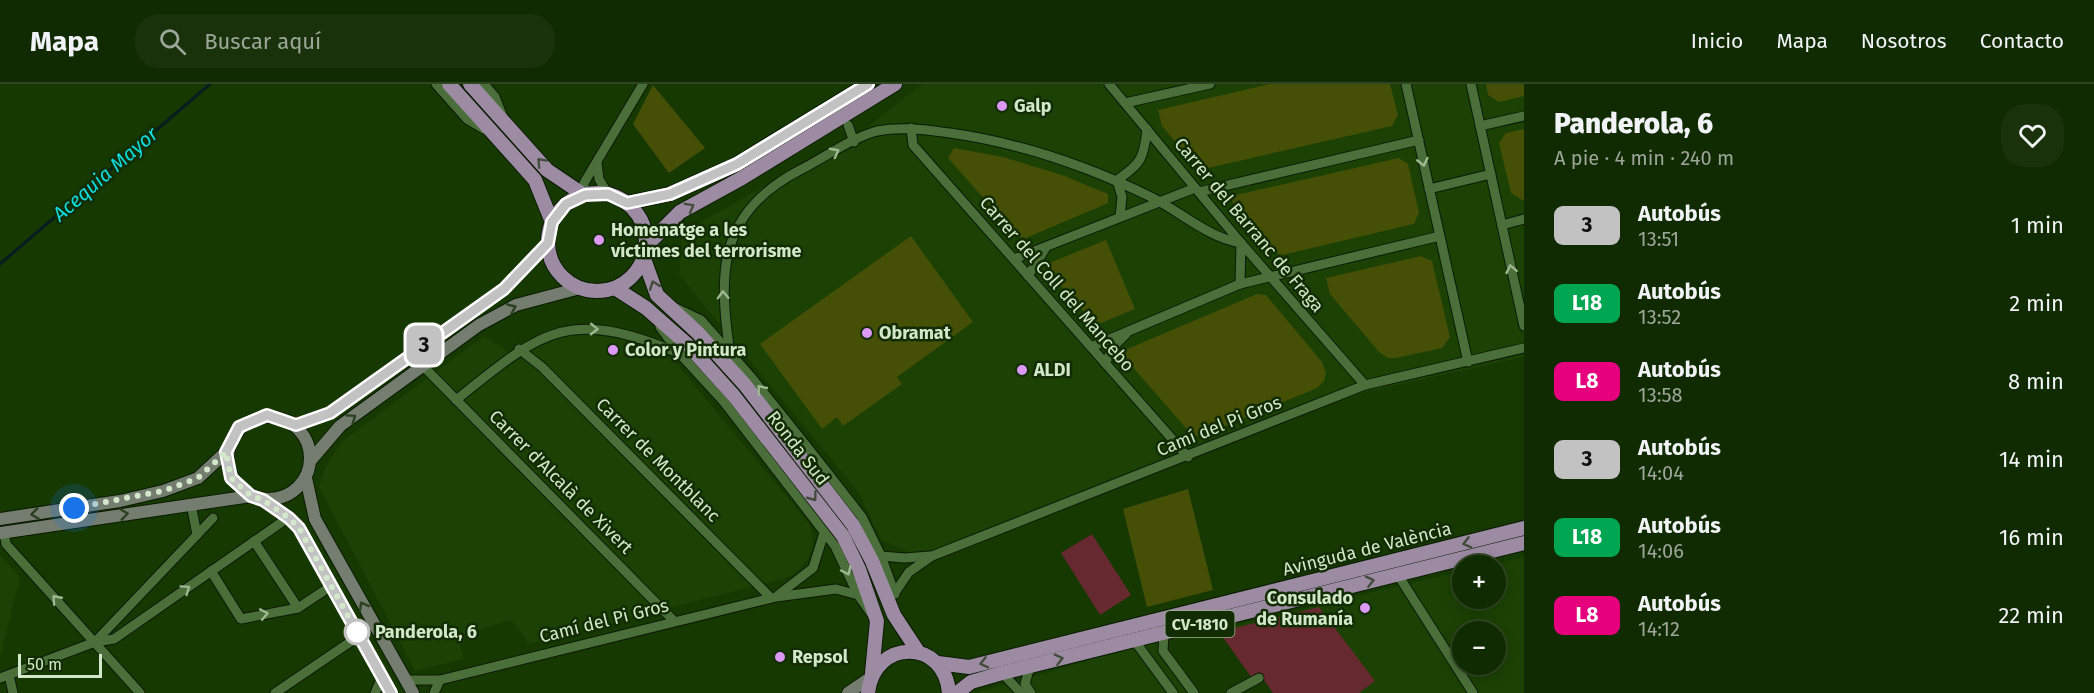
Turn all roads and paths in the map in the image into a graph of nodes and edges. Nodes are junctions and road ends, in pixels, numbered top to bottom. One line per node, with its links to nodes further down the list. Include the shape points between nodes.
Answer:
1 (436, 84): 19 (street, via 467,119)
2 (449, 84): 19 (main road)
3 (470, 84): 14 (main road)
4 (484, 84): 14 (street, via 495,97)
5 (643, 84): 22 (street)
6 (868, 84): 30 (main road, via 737,164 670,194)
7 (895, 84): 39 (main road, one-way to 7, via 680,212)
8 (1109, 84): 12 (street, Carrer del Barranc de Fraga)
9 (1210, 84): 12 (street)
10 (1406, 84): 20 (street)
11 (1471, 84): 16 (street)
12 (1125, 104): 18 (street, Carrer del Barranc de Fraga)
13 (1524, 116): 16 (street)
14 (505, 122): 28 (main road, one-way to 14, via 547,170)
15 (848, 125): 21 (street)
16 (1480, 126): 23 (street)
17 (911, 128): 21 (street, via 876,132); 24 (street, via 982,138 1066,160); 40 (street, Carrer del Coll del Mancebo, via 913,145)
18 (1147, 129): 24 (street, via 1144,154 1138,164); 26 (street, Carrer del Barranc de Fraga)
19 (495, 135): 33 (main road, via 535,180)
20 (1419, 140): 25 (street, one-way to 25); 26 (street)
21 (854, 142): 53 (street, one-way to 21, via 722,292 725,258 737,228 758,201 790,176)
22 (597, 163): 27 (street, via 599,179); 28 (street, via 584,183)
23 (1491, 174): 25 (street); 34 (street)
24 (1117, 180): 29 (street); 31 (street, via 1122,197)
25 (1429, 189): 35 (street)
26 (1197, 190): 29 (street); 37 (street, Carrer del Barranc de Fraga)
27 (608, 194): 28 (main road); 30 (main road)
28 (584, 195): 33 (main road, via 566,204)
29 (1160, 201): 31 (street); 37 (street, via 1225,240)
30 (627, 203): 39 (main road, via 643,223)
31 (1120, 218): 38 (street)
32 (1524, 219): 34 (street)
33 (552, 222): 36 (main road)
34 (1502, 225): 48 (street, one-way to 34)
35 (1440, 236): 42 (street); 55 (street)
36 (548, 243): 44 (main road, via 552,262 563,277); 60 (main road, via 504,289 330,413)
37 (1241, 243): 42 (street, Carrer del Barranc de Fraga); 43 (street)
38 (1045, 249): 40 (street); 41 (street)
39 (645, 252): 45 (main road, via 633,276); 46 (main road, Ronda Sud, one-way to 39, via 657,295)
40 (1014, 260): 41 (street, Carrer del Coll del Mancebo)
41 (1028, 276): 50 (street, Carrer del Coll del Mancebo)
42 (1272, 278): 43 (street); 58 (street, Carrer del Barranc de Fraga)
43 (1240, 284): 49 (street)
44 (580, 288): 45 (main road); 57 (main road, one-way to 44, via 479,325 516,305)
45 (615, 288): 47 (main road, Ronda Sud)
46 (671, 306): 53 (street, Ronda Sud, via 701,320); 86 (main road, Ronda Sud, via 745,385 853,525)
47 (646, 308): 54 (street); 88 (main road, Ronda Sud, one-way to 88, via 688,345 734,396 843,536)
48 (1524, 326)
49 (1130, 330): 50 (street); 56 (street)
50 (1091, 347): 56 (street, Carrer del Coll del Mancebo)
51 (1524, 348): 55 (street, Camí del Pi Gros)
52 (519, 349): 54 (street, one-way to 54, via 548,334 596,328 639,336); 59 (street); 83 (street, Carrer de Montblanc, via 543,367)
53 (730, 353): 76 (street, Ronda Sud, one-way to 53, via 862,517)
54 (680, 354): 72 (street, via 724,402)
55 (1468, 362): 58 (street, Camí del Pi Gros)
56 (1105, 363): 62 (street, Carrer del Coll del Mancebo)
57 (424, 367): 59 (street, Carrer d'Alcalà de Xivert); 63 (main road, one-way to 57, via 340,426)
58 (1365, 385): 62 (street, Camí del Pi Gros)
59 (456, 400): 87 (street, Carrer d'Alcalà de Xivert)
60 (296, 425): 61 (main road, via 267,415 239,427); 63 (main road, via 305,435)
61 (226, 452): 65 (main road, via 231,478); 67 (main road, one-way to 67, via 198,478 163,491 120,501)
62 (1188, 457): 77 (street, Camí del Pi Gros)
63 (311, 460): 64 (main road)
64 (306, 478): 65 (main road, via 288,495); 102 (main road, one-way to 64, via 315,519)
65 (257, 498): 66 (main road); 69 (main road)
66 (191, 504): 71 (main road, one-way to 66); 73 (street)
67 (2, 515)
68 (213, 518): 73 (street)
69 (289, 518): 74 (street); 80 (main road, via 299,528)
70 (1524, 528): 95 (main road, Avinguda de València / CV-1810, one-way to 95, via 969,667)
71 (2, 532): 93 (street, one-way to 71, via 6,544)
72 (824, 533): 82 (street, one-way to 82, via 835,546); 83 (street, Camí del Pi Gros, via 813,568)
73 (197, 535): 84 (street)
74 (254, 541): 78 (street); 85 (street)
75 (1524, 543): 79 (main road, Avinguda de València / CV-1810)
76 (881, 556): 77 (street, Camí del Pi Gros); 81 (street, Ronda Sud)
77 (932, 556): 81 (street, Camí del Pi Gros, via 909,572)
78 (211, 571): 85 (street, one-way to 85, via 241,619); 89 (street, one-way to 78)
79 (1398, 574): 90 (main road, Avinguda de València / CV-1810, one-way to 79); 120 (street)
80 (331, 586): 85 (street); 91 (main road)
81 (896, 591): 86 (street, Ronda Sud)
82 (858, 595): 83 (street, Camí del Pi Gros, via 836,589); 88 (street)
83 (774, 597): 87 (street, Camí del Pi Gros)
84 (126, 607): 89 (street); 93 (street)
85 (297, 608)
86 (894, 615): 94 (main road, Ronda Sud)
87 (674, 621): 103 (street, Camí del Pi Gros)
88 (877, 621): 99 (main road, Ronda Sud)
89 (138, 622): 93 (street, via 114,639)
90 (1164, 633): 92 (main road, Avinguda de València / CV-1810); 118 (street, via 1163,651)
91 (359, 636): 98 (main road); 106 (street)
92 (1134, 640): 96 (main road, Avinguda de València / CV-1810, one-way to 92); 117 (street)
93 (95, 642): 100 (street); 105 (street)
94 (919, 652): 95 (main road); 99 (main road, via 901,652 884,659)
95 (938, 663): 113 (main road, via 948,680)
96 (1030, 666): 97 (main road, Avinguda de València / CV-1810); 116 (street, via 1025,684)
97 (1002, 673): 114 (main road, Avinguda de València, via 971,682); 115 (street)
98 (382, 676): 107 (street); 108 (main road)
99 (871, 676): 111 (main road); 112 (main road, Ronda Sud)
100 (4, 677): 104 (street)
101 (1259, 678): 119 (street)
102 (405, 680): 103 (street, Camí del Pi Gros); 109 (main road)
103 (440, 680): 110 (street)
104 (13, 693)
105 (140, 693)
106 (275, 693)
107 (375, 693)
108 (391, 693)
109 (413, 693)
110 (434, 693)
111 (848, 693)
112 (868, 693)
113 (949, 693)
114 (957, 693)
115 (1021, 693)
116 (1031, 693)
117 (1173, 693)
118 (1194, 693)
119 (1232, 693)
120 (1473, 693)

